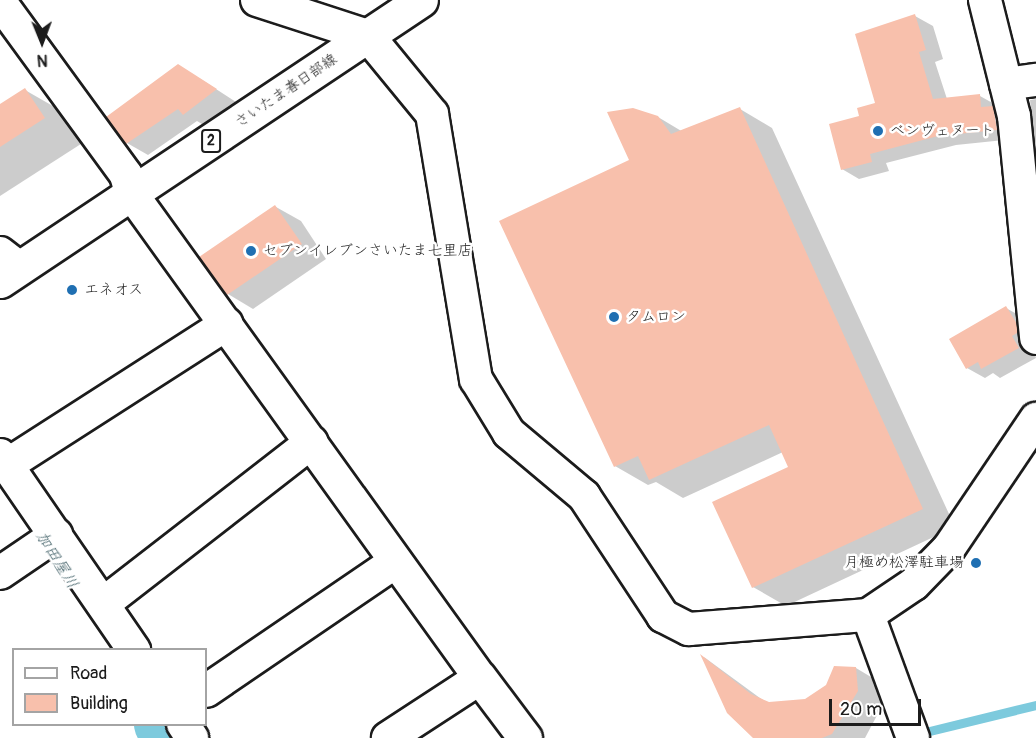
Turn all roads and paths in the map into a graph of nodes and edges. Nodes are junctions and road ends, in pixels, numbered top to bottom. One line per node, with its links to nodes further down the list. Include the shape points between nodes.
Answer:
1 (257, 0): 5 (street)
2 (421, 0): 5 (main road, さいたま春日部線 / 2)
3 (985, 0): 6 (street)
4 (0, 2): 8 (street, via 126,175)
5 (368, 36): 8 (main road, さいたま春日部線 / 2); 20 (street, via 432,114 476,379 509,433 584,496 663,616 689,629)
6 (1021, 82): 7 (street, via 1014,116)
7 (1028, 185): 10 (street)
8 (131, 193): 9 (main road, さいたま春日部線 / 2); 11 (street)
9 (6, 267)
10 (1034, 305): 12 (street)
11 (227, 324): 14 (street); 15 (street)
12 (1036, 338)
13 (1036, 419): 20 (street, via 949,548 914,584)
14 (312, 442): 17 (street); 19 (street)
15 (4, 460): 16 (street)
16 (43, 544): 18 (street); 19 (street)
17 (395, 562): 22 (street); 23 (street)
18 (0, 573)
19 (104, 604): 21 (street)
20 (868, 615): 26 (street)
21 (133, 648)
22 (480, 678): 24 (street); 25 (main road)
23 (207, 689)
24 (388, 738)
25 (525, 738)
26 (913, 738)

